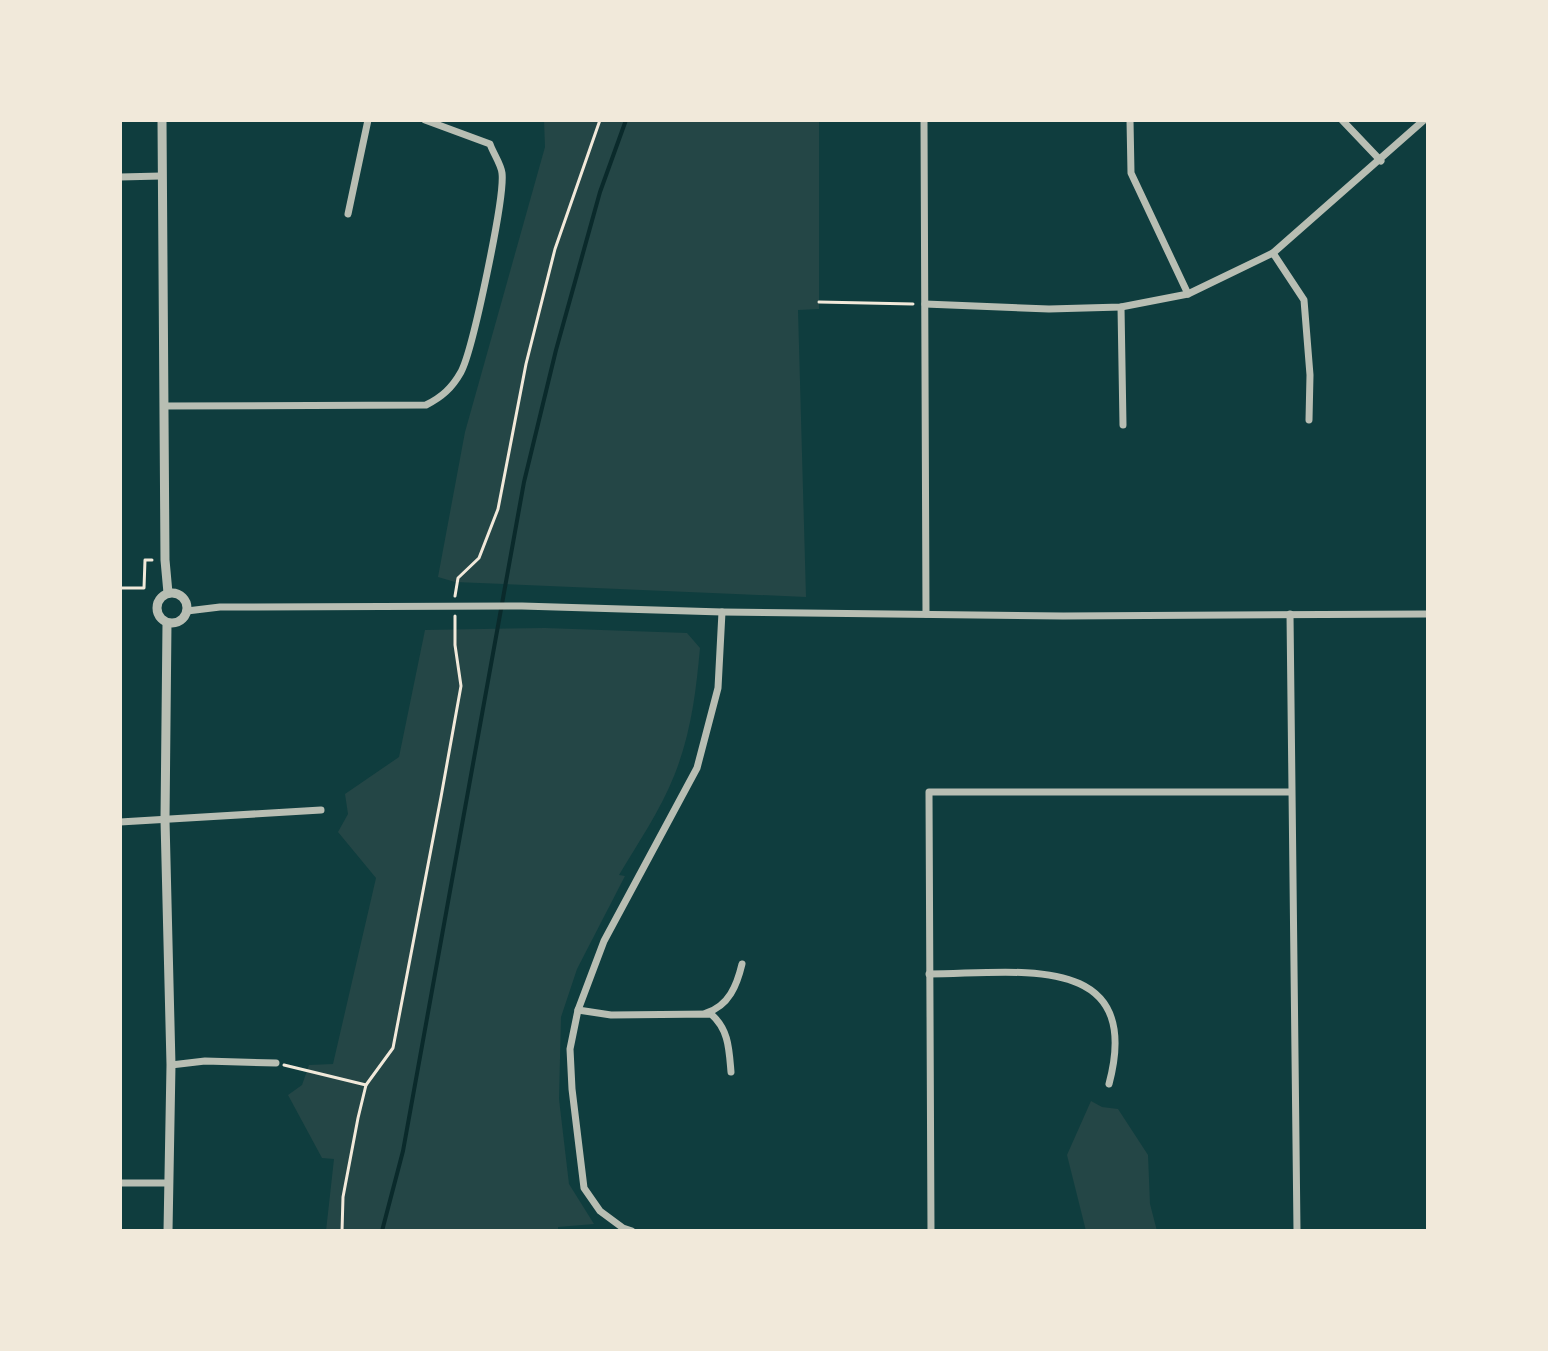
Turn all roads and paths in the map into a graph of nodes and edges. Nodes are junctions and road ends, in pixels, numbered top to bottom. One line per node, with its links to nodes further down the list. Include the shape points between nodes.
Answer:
1 (162, 120): 10 (street)
2 (368, 120): 12 (street)
3 (425, 120): 18 (street, via 490,144 502,172 475,321 462,370 443,397 426,405)
4 (600, 120): 23 (path, via 555,249 498,509 485,547 458,578)
5 (924, 120): 16 (street)
6 (1130, 120): 14 (street, via 1131,173)
7 (1342, 120): 9 (street)
8 (1424, 120): 9 (street)
9 (1381, 161): 13 (street)
10 (161, 176): 11 (street); 18 (street)
11 (120, 177)
12 (348, 214)
13 (1273, 253): 14 (street); 19 (street, via 1304,300)
14 (1188, 294): 17 (street)
15 (819, 302): 16 (path)
16 (925, 304): 17 (street); 27 (street)
17 (1121, 307): 20 (street)
18 (164, 406): 21 (street)
19 (1309, 420)
20 (1123, 425)
21 (165, 560): 22 (path, via 145,560 144,588); 24 (street)
22 (120, 588)
23 (455, 591)
24 (168, 593): 25 (street, via 184,599); 30 (street, via 156,610)
25 (187, 611): 26 (street, via 522,606); 30 (street, via 180,621)
26 (722, 612): 27 (street); 38 (street, via 718,688 697,768 604,941)
27 (926, 614): 28 (street)
28 (1290, 614): 29 (street); 32 (street)
29 (1428, 614)
30 (167, 623): 34 (street)
31 (456, 625): 44 (path, via 461,686 393,1048)
32 (1291, 792): 37 (street, via 929,792); 51 (street)
33 (321, 810): 34 (street)
34 (165, 820): 35 (street); 41 (street)
35 (120, 822)
36 (742, 964): 39 (street, via 736,986 722,1004)
37 (929, 974): 43 (street, via 1052,974 1083,984 1110,1017 1116,1058); 50 (street)
38 (578, 1010): 39 (street, via 611,1015); 49 (street, via 570,1049 584,1188 600,1211)
39 (704, 1013): 42 (street, via 719,1021 728,1037)
40 (276, 1063): 41 (street); 44 (path)
41 (171, 1065): 46 (street)
42 (731, 1072)
43 (1109, 1084)
44 (366, 1085): 48 (path, via 343,1197)
45 (120, 1183): 46 (street)
46 (167, 1183): 47 (street)
47 (168, 1231)
48 (342, 1231)
49 (632, 1231)
50 (931, 1231)
51 (1297, 1231)

